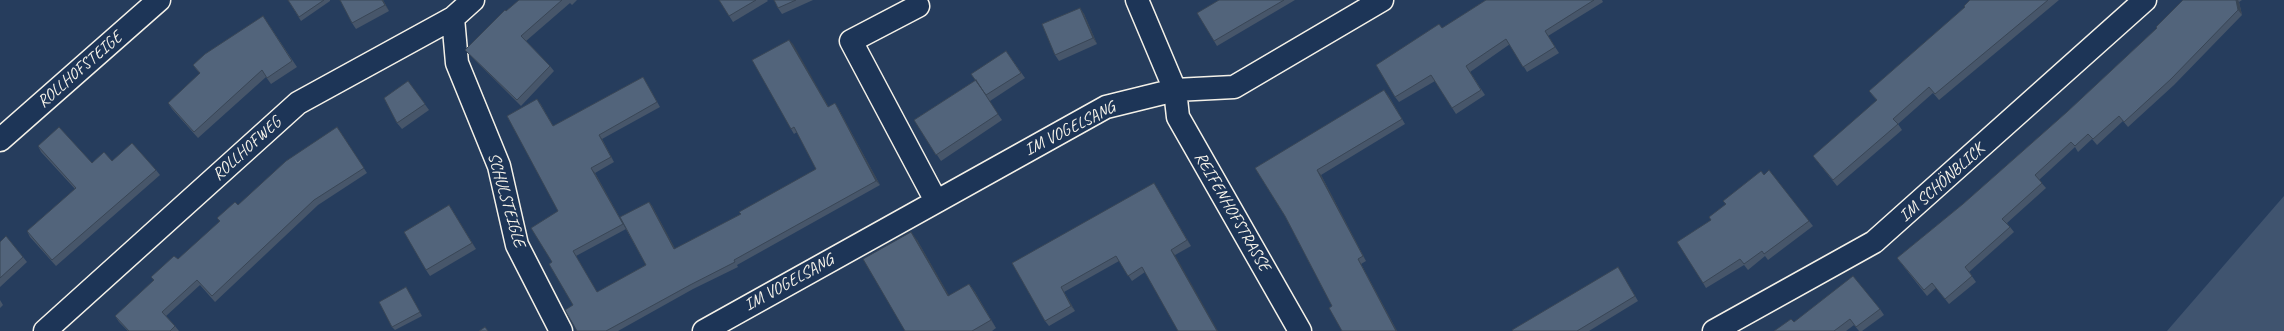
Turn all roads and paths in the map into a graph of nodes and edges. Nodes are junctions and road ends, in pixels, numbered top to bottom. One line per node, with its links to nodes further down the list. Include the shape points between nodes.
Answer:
1 (159, 0): 9 (street, ROLLHOFSTEIGE)
2 (472, 0): 7 (street, ROLLHOFWEG)
3 (1136, 0): 8 (street, REIFENHOFSTRASSE)
4 (1382, 0): 8 (street, IM VOGELSANG, via 1234,87)
5 (2144, 0): 15 (street, IM SCHÖNBLICK, via 1874,242)
6 (918, 6): 10 (street, via 851,41)
7 (453, 18): 11 (street, ROLLHOFWEG, via 298,103); 12 (street, SCHULSTEIGLE, via 457,63 499,166 517,244)
8 (1175, 90): 10 (street, IM VOGELSANG, via 1106,107); 14 (street, REIFENHOFSTRASSE, via 1178,117)
9 (0, 140)
10 (936, 201): 13 (street, IM VOGELSANG)
11 (45, 331)
12 (561, 331)
13 (704, 331)
14 (1300, 331)
15 (1714, 331)

